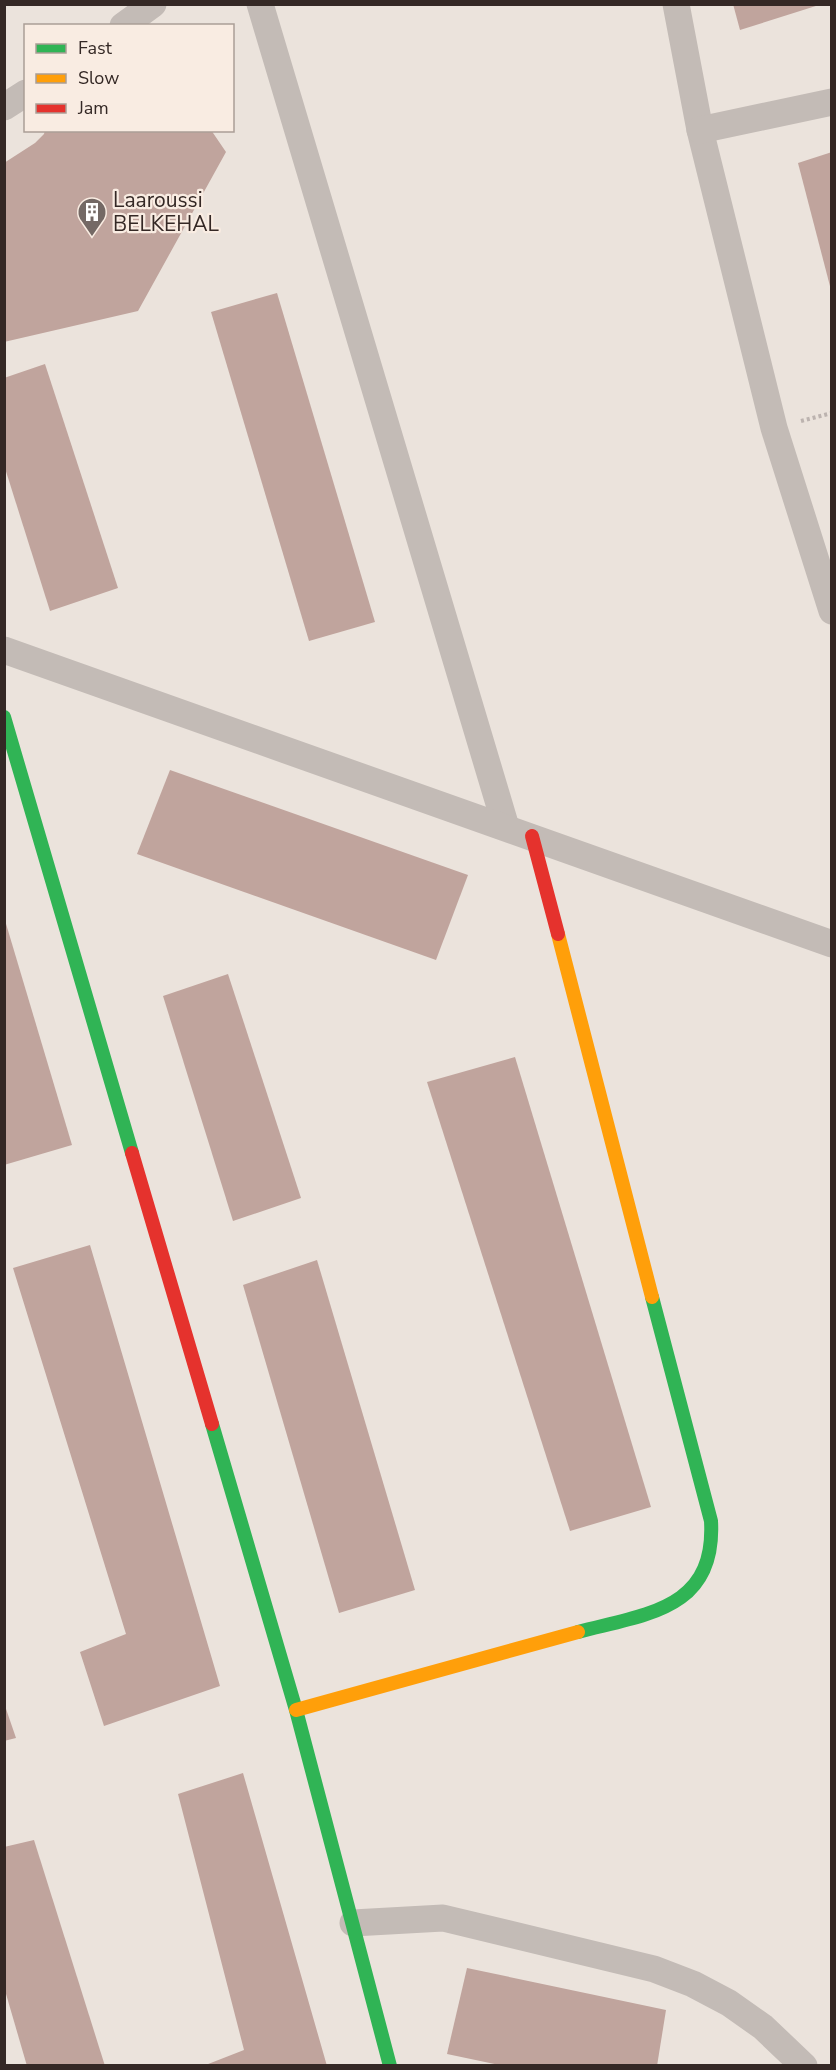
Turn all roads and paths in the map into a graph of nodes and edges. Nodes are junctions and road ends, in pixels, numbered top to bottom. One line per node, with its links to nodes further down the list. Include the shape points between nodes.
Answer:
1 (153, 4): 4 (street)
2 (260, 4): 14 (street)
3 (676, 4): 8 (street)
4 (126, 24)
5 (24, 94): 7 (street)
6 (831, 102): 8 (street)
7 (4, 107)
8 (700, 130): 9 (street, via 774,428)
9 (806, 530): 10 (street); 11 (street)
10 (831, 539)
11 (831, 611)
12 (4, 650): 14 (street)
13 (4, 717): 17 (street)
14 (506, 827): 15 (street)
15 (532, 836): 16 (street); 17 (street, via 711,1521 710,1557 693,1589 663,1610)
16 (831, 944)
17 (296, 1710): 18 (street)
18 (353, 1923): 19 (street); 20 (street, via 443,1918 654,1969 729,2003 763,2027)
19 (390, 2066)
20 (804, 2066)

